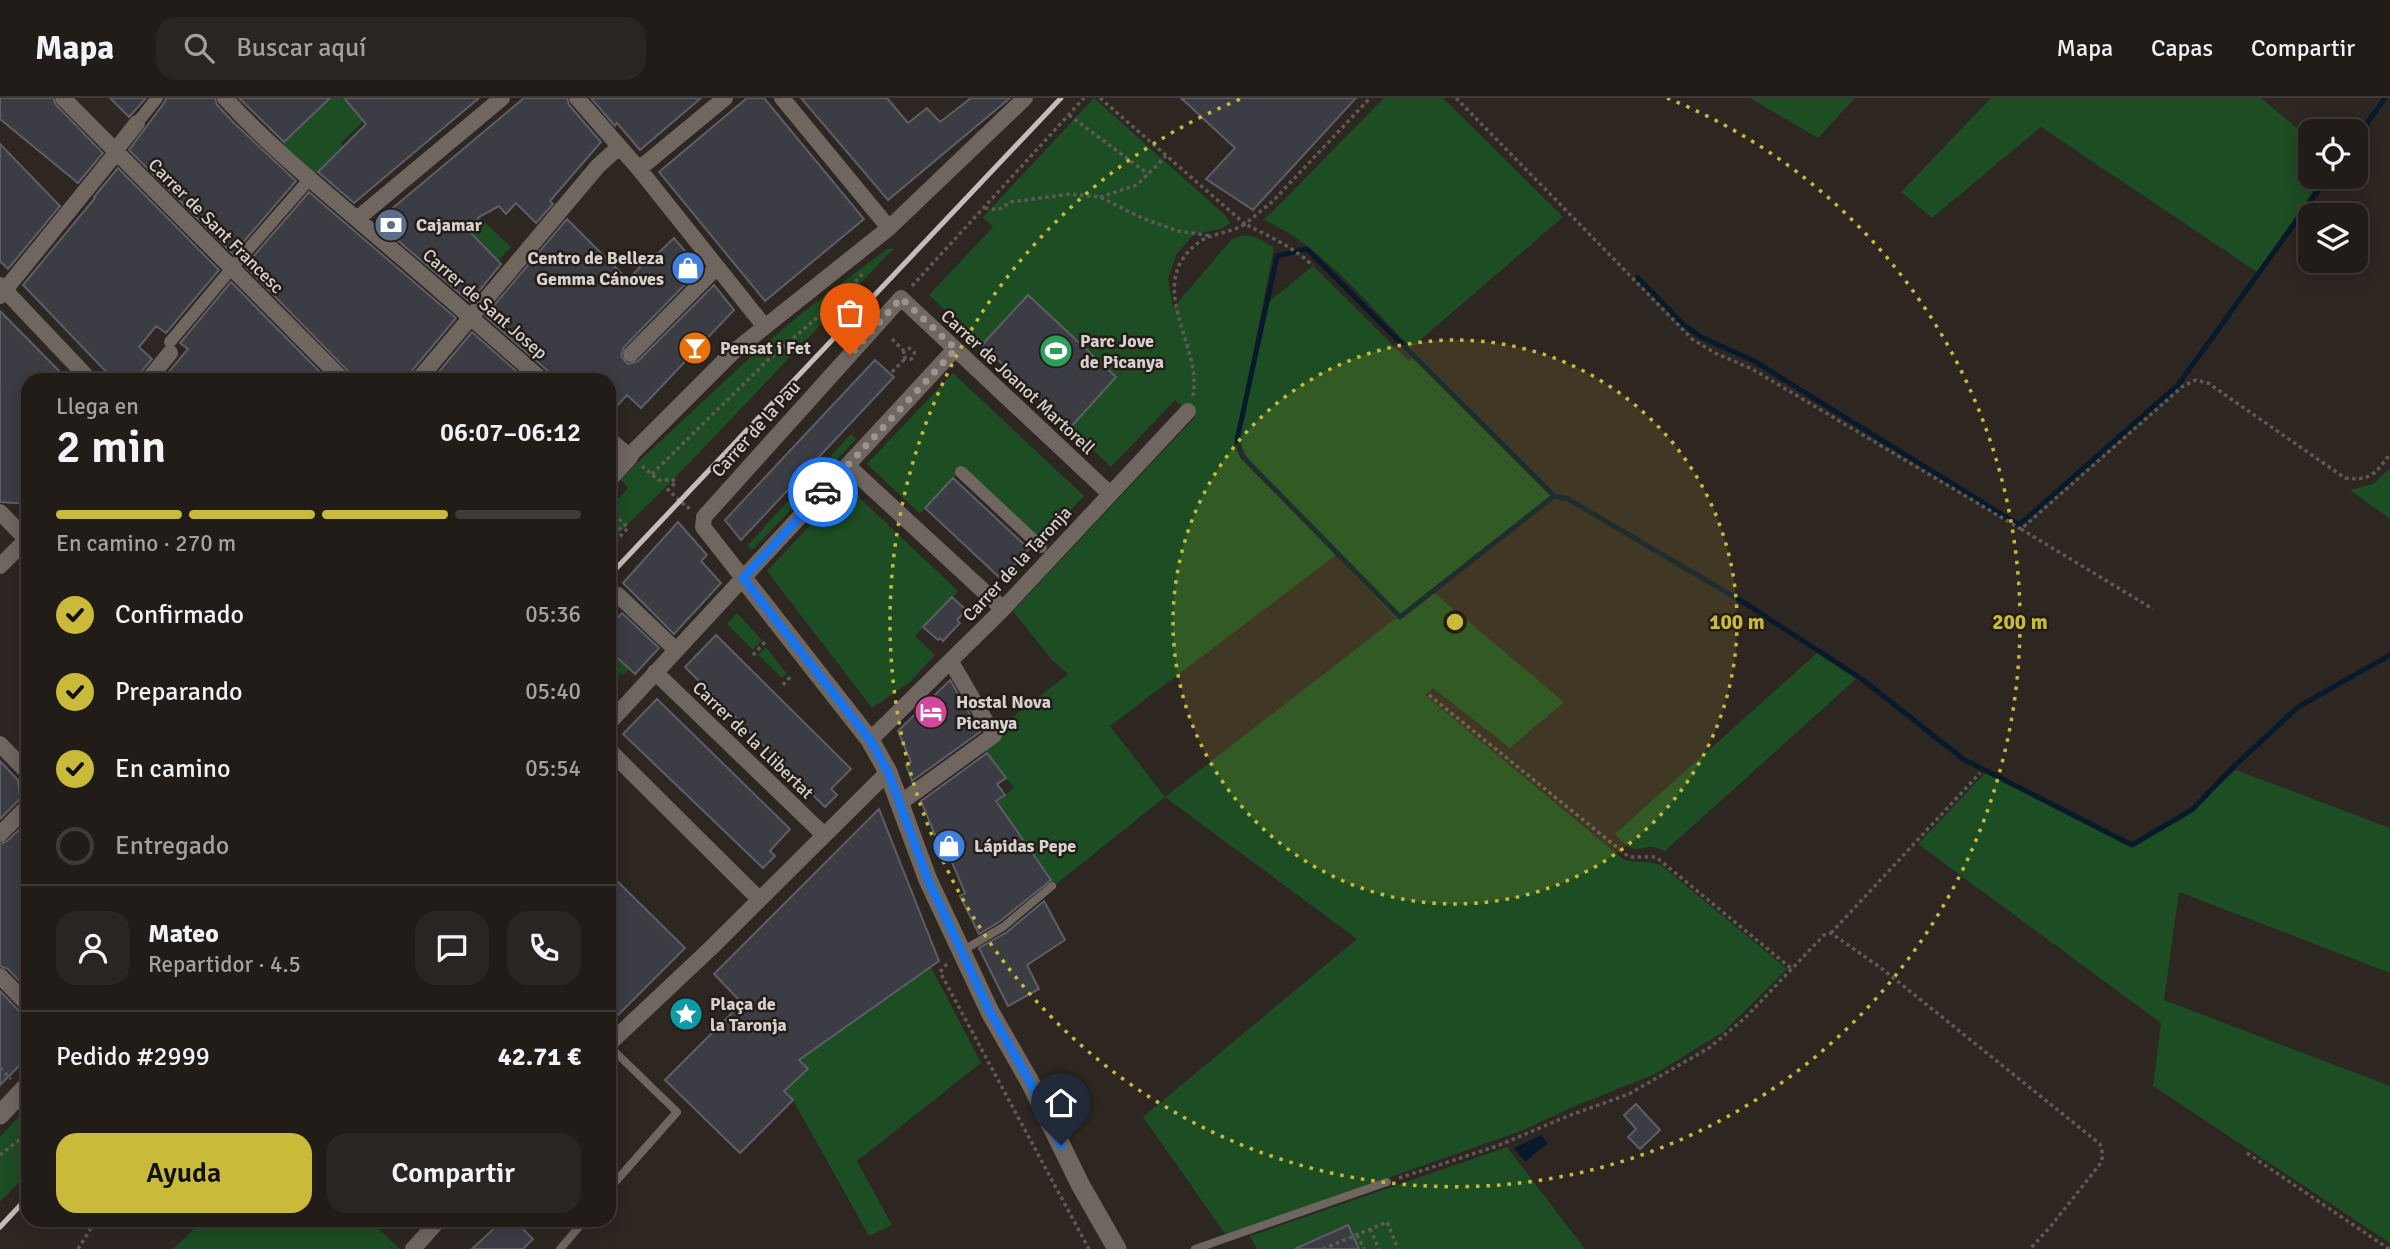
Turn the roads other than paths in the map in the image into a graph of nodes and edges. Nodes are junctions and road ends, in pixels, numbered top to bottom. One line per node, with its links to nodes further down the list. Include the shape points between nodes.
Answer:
1 (64, 98): 13 (street, Carrer de Sant Francesc)
2 (158, 98): 11 (street)
3 (225, 98): 10 (street, Carrer de Sant Josep)
4 (238, 98): 10 (street)
5 (502, 98): 16 (street)
6 (577, 98): 12 (street)
7 (726, 98): 14 (street)
8 (782, 98): 17 (street)
9 (1026, 98): 17 (street)
10 (245, 120): 16 (street, Carrer de Sant Josep)
11 (137, 124): 13 (street)
12 (619, 148): 14 (street); 23 (street, via 598,166)
13 (116, 152): 21 (street); 30 (street, Carrer de Sant Francesc)
14 (639, 169): 19 (street)
15 (306, 183): 18 (street)
16 (357, 219): 23 (street, Carrer de Sant Josep)
17 (889, 228): 24 (street)
18 (237, 262)
19 (717, 267): 24 (street); 27 (street)
20 (227, 274): 25 (street)
21 (2, 291): 28 (street)
22 (901, 298): 26 (street, Carrer de Joanot Martorell); 45 (street, Carrer de la Pau, via 704,517 703,527)
23 (472, 317): 31 (street); 32 (street, Carrer de Sant Josep)
24 (765, 327): 35 (street)
25 (170, 348): 29 (street)
26 (956, 349): 36 (street); 39 (street, Carrer de Joanot Martorell)
27 (631, 354)
28 (83, 373)
29 (153, 373)
30 (336, 373)
31 (424, 373)
32 (534, 373)
33 (1188, 411): 39 (street, Carrer de la Taronja)
34 (616, 445): 35 (street)
35 (629, 456): 37 (street)
36 (848, 466): 45 (street); 47 (street)
37 (616, 470)
38 (961, 472): 43 (street)
39 (1109, 493): 47 (street, Carrer de la Taronja)
40 (0, 512): 41 (street)
41 (21, 533)
42 (21, 546): 44 (street)
43 (1041, 547)
44 (0, 566)
45 (743, 578): 48 (street); 52 (street)
46 (618, 595): 48 (street)
47 (1003, 609): 49 (street, Carrer de la Taronja)
48 (676, 650): 50 (street)
49 (951, 662): 52 (street, Carrer de la Taronja); 57 (street, via 994,735)
50 (655, 672): 51 (street); 60 (street, Carrer de la Llibertat)
51 (616, 715)
52 (870, 740): 56 (street)
53 (0, 744): 55 (street)
54 (616, 757): 62 (street)
55 (21, 766)
56 (888, 772): 57 (street); 60 (street)
57 (900, 803): 63 (street)
58 (21, 813): 59 (street)
59 (0, 834)
60 (824, 835): 62 (street)
61 (1052, 886): 63 (lane, via 1003,927)
62 (760, 899): 66 (street)
63 (955, 958): 76 (street, via 1030,1082)
64 (0, 976): 65 (street)
65 (21, 998)
66 (616, 1038)
67 (616, 1052): 70 (lane, via 677,1112)
68 (20, 1083): 69 (street)
69 (0, 1115)
70 (616, 1181)
71 (1387, 1182): 77 (lane)
72 (433, 1227): 74 (street)
73 (579, 1227): 75 (lane)
74 (413, 1249)
75 (559, 1249)
76 (1117, 1249)
77 (1195, 1249)

